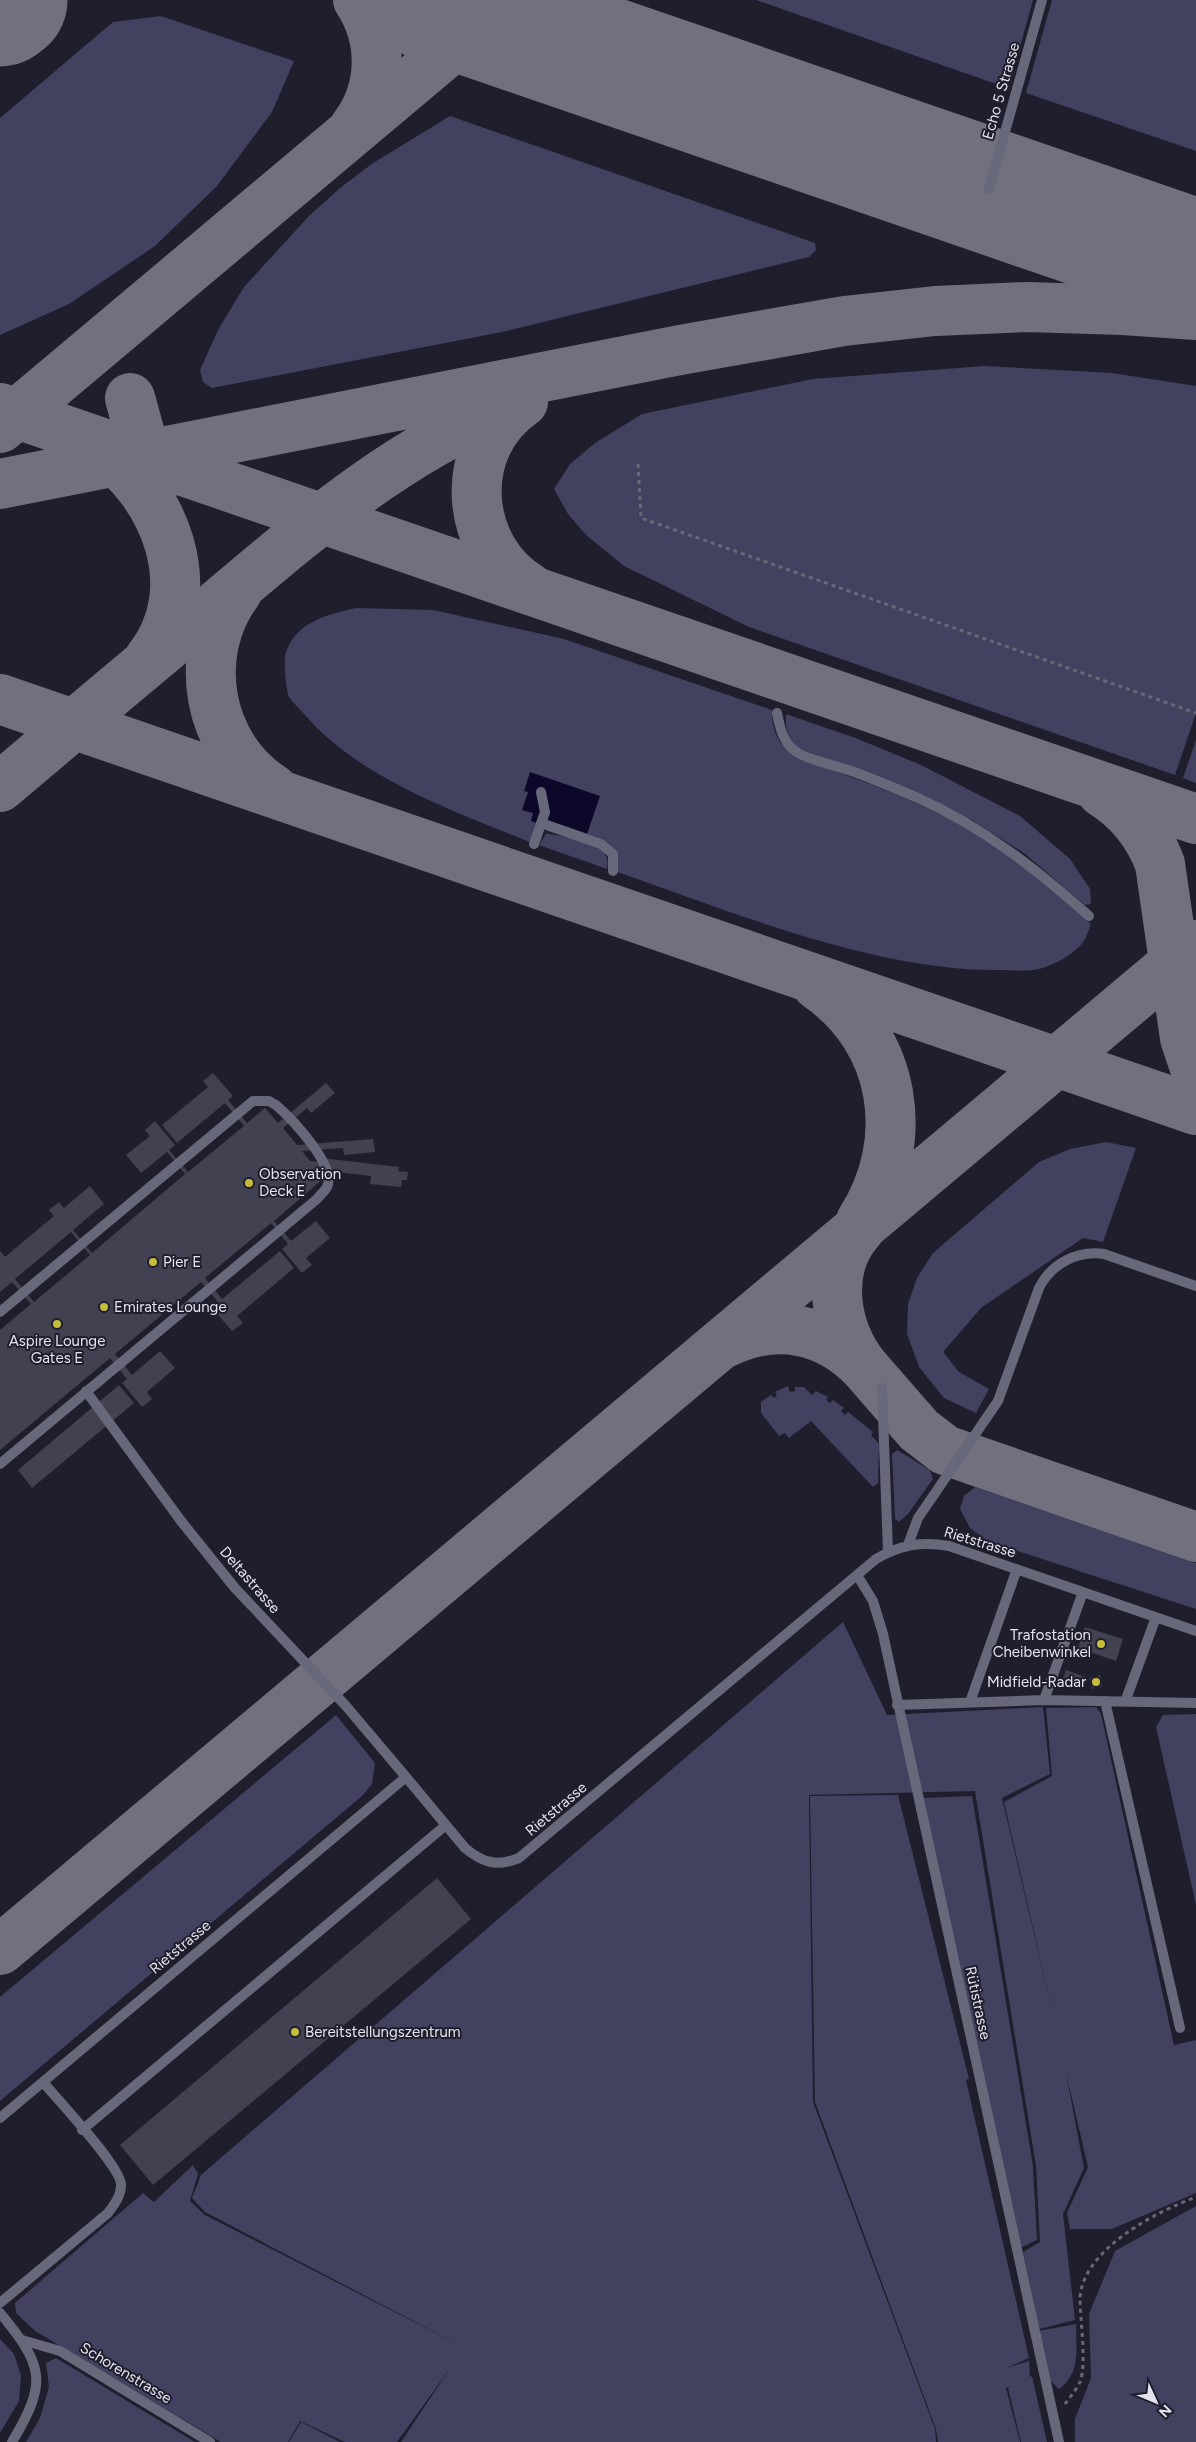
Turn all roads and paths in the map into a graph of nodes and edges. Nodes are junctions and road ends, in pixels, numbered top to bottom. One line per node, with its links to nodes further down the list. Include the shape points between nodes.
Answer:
1 (1042, 0): 2 (lane, Echo 5 Strasse)
2 (989, 189)
3 (638, 464): 5 (path, via 641,518)
4 (778, 713): 10 (lane, via 784,738 800,754 900,791 967,822 1006,846)
5 (1196, 713)
6 (541, 792): 7 (lane, via 545,812)
7 (541, 823): 8 (lane); 9 (lane, via 601,844 613,854)
8 (534, 844)
9 (613, 871)
10 (1089, 916)
11 (1196, 1286): 16 (lane, via 1094,1252 1075,1256 1047,1275 1039,1288 998,1400 918,1518)
12 (0, 1312): 14 (lane, via 246,1106 261,1100 281,1109 322,1157 328,1172 327,1186 317,1199)
13 (882, 1388): 17 (lane)
14 (86, 1392): 15 (lane); 29 (lane, Deltastrasse, via 235,1588 346,1706)
15 (0, 1464)
16 (908, 1545): 17 (lane, Rietstrasse); 18 (lane, Rietstrasse, via 949,1546)
17 (888, 1552): 19 (lane, Rietstrasse)
18 (1016, 1569): 20 (lane, Rietstrasse); 25 (lane)
19 (857, 1575): 28 (lane, Rütistrasse, via 873,1601); 30 (lane, Rietstrasse, via 519,1858 502,1864 486,1862 465,1848)
20 (1083, 1592): 21 (lane, Rietstrasse); 23 (lane)
21 (1156, 1618): 22 (lane, Rietstrasse); 26 (lane)
22 (1196, 1631)
23 (1044, 1700): 24 (lane); 25 (lane)
24 (1105, 1701): 26 (lane); 31 (lane)
25 (970, 1702): 28 (lane)
26 (1125, 1702): 27 (lane)
27 (1196, 1703)
28 (897, 1705): 39 (lane, Rütistrasse)
29 (406, 1777): 30 (lane, Rietstrasse); 32 (lane, Rietstrasse)
30 (446, 1825): 34 (lane)
31 (1180, 2028)
32 (43, 2082): 33 (lane, Rietstrasse); 34 (lane)
33 (0, 2118)
34 (82, 2130): 36 (lane, via 114,2166 121,2185 119,2197 108,2213)
35 (1196, 2197): 39 (path, via 1142,2223 1112,2243 1092,2264 1080,2295 1080,2381 1065,2404)
36 (0, 2303)
37 (0, 2313): 38 (lane)
38 (22, 2340): 40 (lane, via 35,2366 36,2391 27,2418); 41 (lane, Schorenstrasse, via 60,2350)
39 (1052, 2411): 42 (lane, Rütistrasse)
40 (12, 2442)
41 (210, 2442)
42 (1058, 2442)

